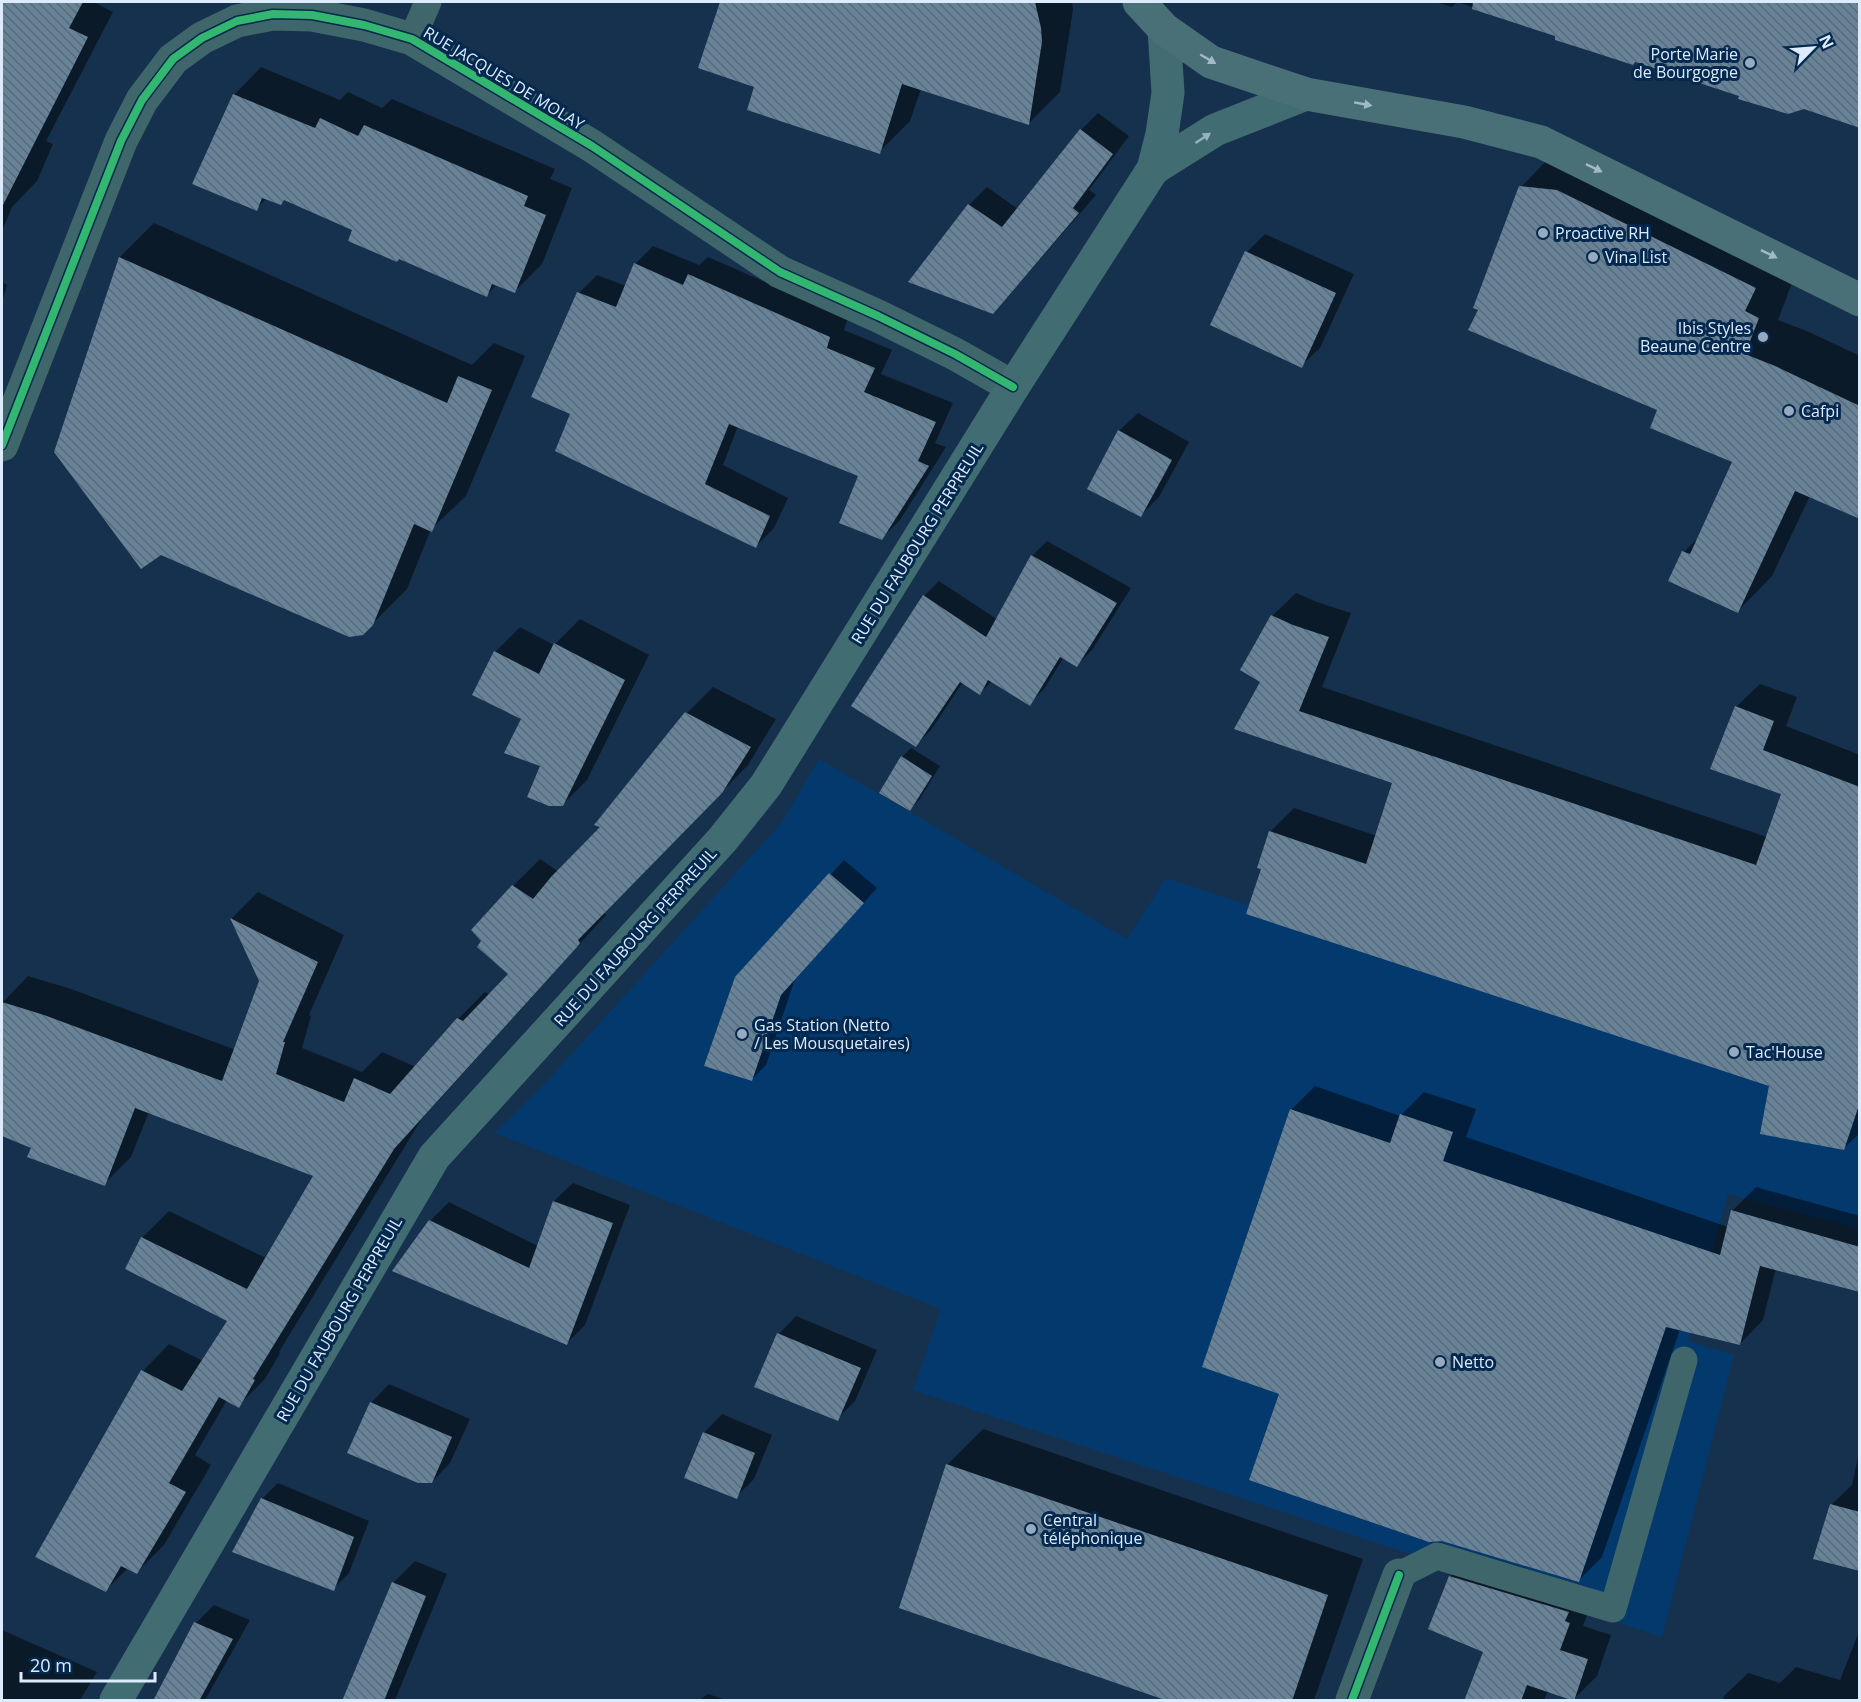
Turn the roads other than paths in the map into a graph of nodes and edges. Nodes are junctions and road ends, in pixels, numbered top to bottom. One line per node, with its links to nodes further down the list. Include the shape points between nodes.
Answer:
1 (428, 2): 4 (lane)
2 (1139, 2): 3 (main road)
3 (1164, 29): 5 (main road, one-way to 5, via 1211,62); 6 (main road, RUE DU FAUBOURG PERPREUIL, via 1168,93)
4 (412, 39): 8 (street, RUE JACQUES DE MOLAY, via 592,146 780,272 956,354); 9 (street, RUE JACQUES DE MOLAY, via 312,15 273,14 237,21 172,59 142,100 121,141)
5 (1306, 94): 6 (main road, RUE DU FAUBOURG PERPREUIL, one-way to 5, via 1215,130); 7 (main road, one-way to 7, via 1464,122 1541,142)
6 (1153, 170): 8 (main road, RUE DU FAUBOURG PERPREUIL)
7 (1860, 300)
8 (1013, 387): 12 (main road, RUE DU FAUBOURG PERPREUIL, via 766,785 723,839 434,1157)
9 (2, 445)
10 (1684, 1359): 11 (lane, via 1613,1609 1437,1556)
11 (1399, 1575): 13 (street)
12 (116, 1701)
13 (1352, 1701)

